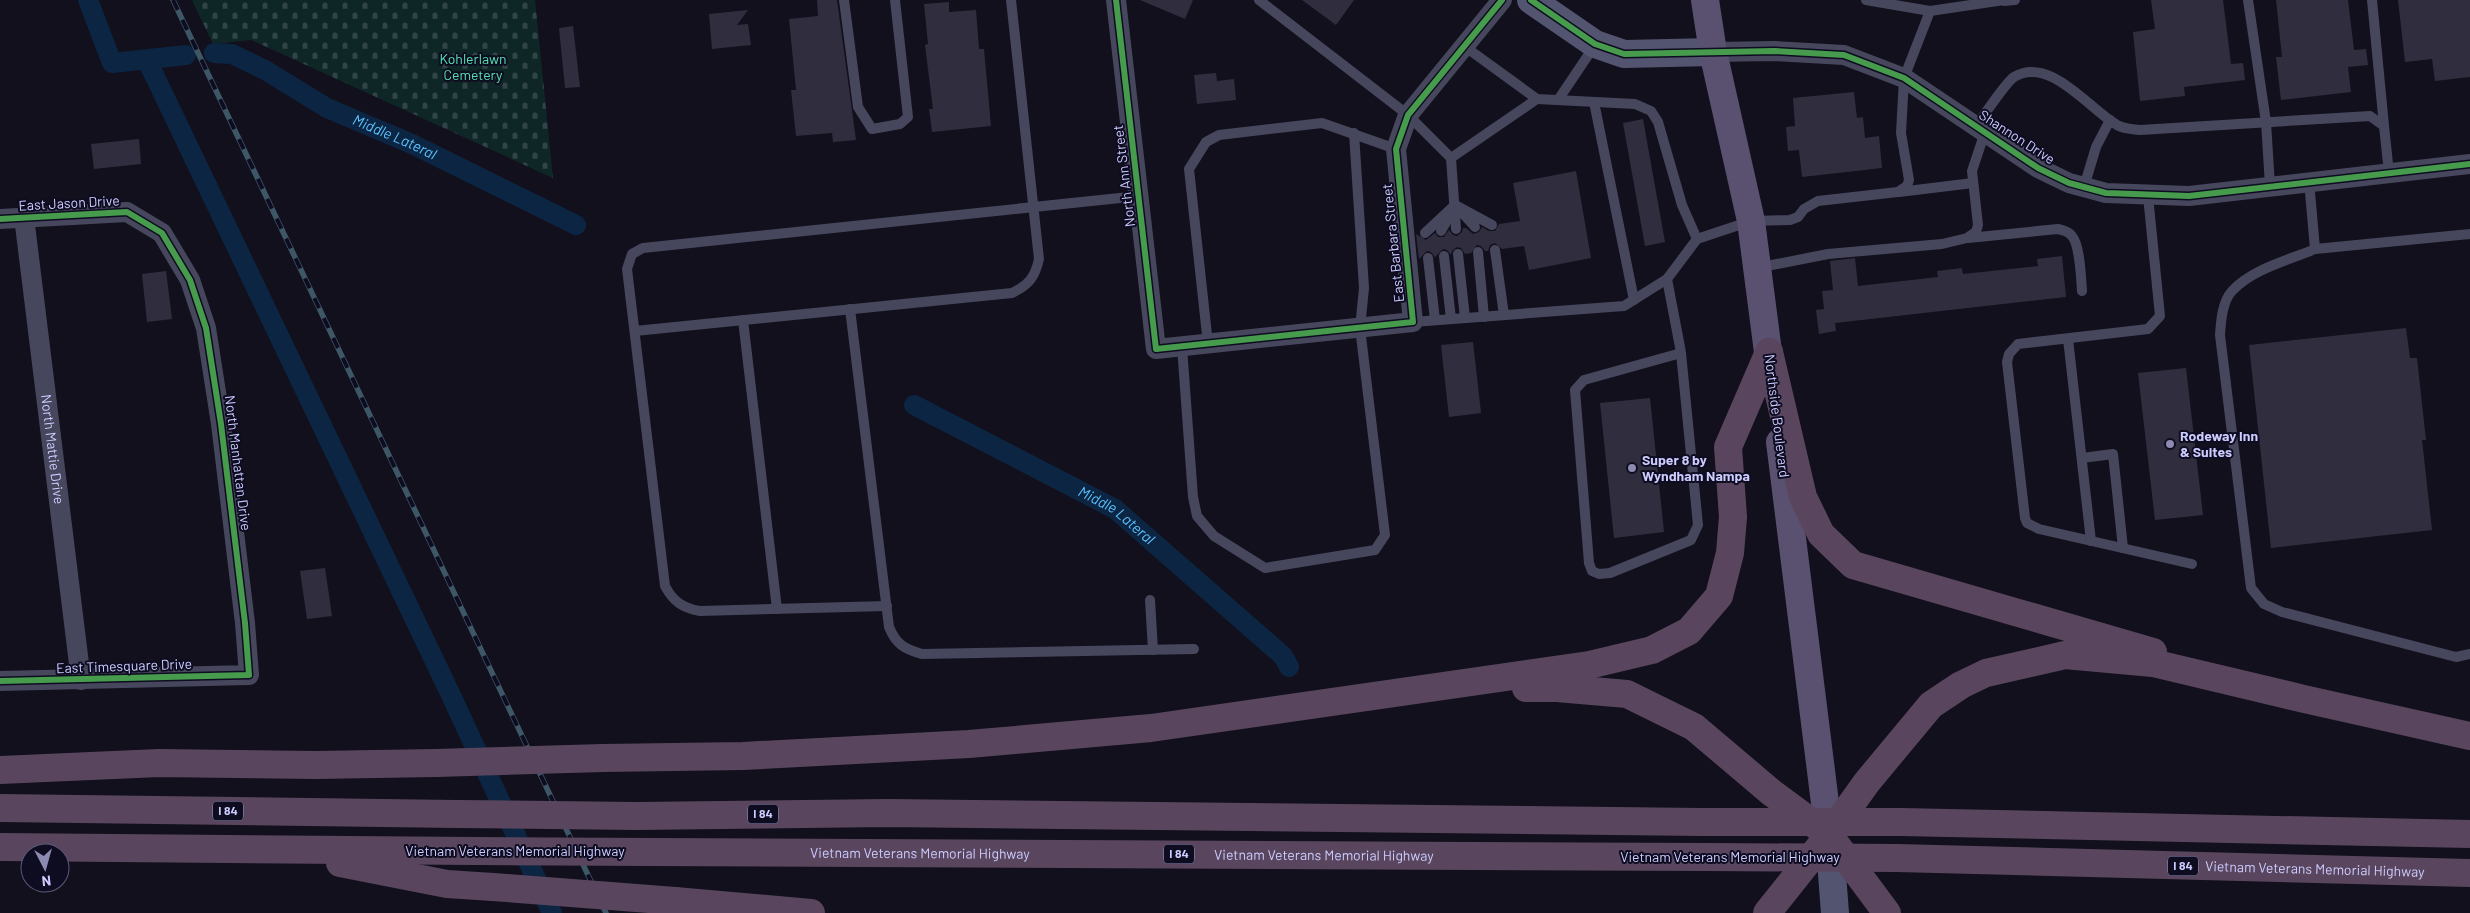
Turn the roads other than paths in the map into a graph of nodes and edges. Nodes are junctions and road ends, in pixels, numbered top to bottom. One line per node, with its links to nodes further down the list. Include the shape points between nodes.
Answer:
1 (844, 0): 2 (lane, via 858,107 872,129 900,124 908,117)
2 (895, 0)
3 (1011, 0): 40 (lane)
4 (1116, 0): 37 (street, North Ann Street)
5 (1259, 0): 22 (lane)
6 (1502, 0): 16 (street, East Barbara Street)
7 (1531, 0): 15 (street)
8 (1705, 0): 17 (main road, Northside Boulevard)
9 (1866, 0): 14 (lane)
10 (2015, 0): 13 (lane)
11 (2248, 0): 24 (lane)
12 (2372, 0): 25 (lane)
13 (2004, 1): 14 (lane)
14 (1930, 12): 18 (lane)
15 (1595, 44): 17 (street, via 1624,54); 20 (lane)
16 (1464, 46): 19 (lane); 22 (street, East Barbara Street)
17 (1714, 52): 18 (street, Shannon Drive, via 1774,50 1844,54); 43 (main road, Northside Boulevard)
18 (1904, 78): 26 (street, Shannon Drive); 36 (lane, via 1902,133 1909,180 1907,186)
19 (1537, 99): 20 (lane); 29 (lane)
20 (1558, 100): 21 (lane)
21 (1594, 102): 51 (lane, via 1635,104 1650,112 1658,122 1682,205); 62 (lane)
22 (1408, 114): 28 (street, East Barbara Street); 29 (lane)
23 (2110, 120): 24 (lane, via 2118,126 2140,130); 26 (lane, via 2055,78 2035,72 2014,78); 35 (lane, via 2096,147)
24 (2266, 122): 25 (lane, via 2370,116); 34 (lane)
25 (2384, 126): 31 (lane)
26 (1980, 129): 33 (lane); 35 (street, Shannon Drive, via 2038,168)
27 (1354, 133): 28 (lane); 71 (lane, via 1364,288); 74 (lane, via 1322,123 1219,135 1206,142 1197,155 1189,169)
28 (1396, 149): 70 (street, East Barbara Street)
29 (1452, 158): 39 (lane)
30 (2470, 164): 31 (street, Shannon Drive)
31 (2389, 173): 32 (street, Shannon Drive)
32 (2309, 181): 34 (street, Shannon Drive); 52 (lane)
33 (1973, 182): 36 (lane); 50 (lane, via 1978,225 1976,232)
34 (2270, 186): 38 (street, Shannon Drive, via 2189,196)
35 (2084, 187): 38 (street, Shannon Drive, via 2106,193)
36 (1898, 192): 43 (lane, via 1818,201 1790,220)
37 (1138, 196): 40 (lane); 75 (street, North Ann Street, via 1156,349)
38 (2148, 196): 73 (lane, via 2159,320 2148,329)
39 (1455, 205): 44 (lane); 45 (lane); 46 (lane); 47 (lane); 48 (lane)
40 (1033, 207): 63 (lane, via 1039,259 1035,274 1026,286 1012,293); 72 (lane, via 643,248 632,254 627,269)
41 (24, 217): 42 (street, East Jason Drive); 58 (street, East Jason Drive, via 127,212 162,233); 89 (street, North Mattie Drive)
42 (0, 219)
43 (1751, 221): 51 (lane); 59 (main road, Northside Boulevard)
44 (1492, 225)
45 (1475, 227)
46 (1456, 229)
47 (1441, 231)
48 (1425, 233)
49 (2470, 234): 52 (lane)
50 (1967, 238): 59 (lane, via 1942,244 1828,254); 61 (lane, via 2065,231 2072,235 2076,244)
51 (1697, 239): 60 (lane)
52 (2315, 249): 87 (lane, via 2254,275 2231,291 2221,315 2220,335 2251,588 2264,604 2282,612 2456,657)
53 (1495, 250): 64 (lane)
54 (1478, 252): 65 (lane)
55 (1458, 254): 66 (lane)
56 (1444, 256): 67 (lane)
57 (1428, 258): 69 (lane)
58 (178, 260): 88 (street, North Manhattan Drive, via 190,280 206,328 221,424)
59 (1757, 268): 76 (main road, Northside Boulevard)
60 (1667, 279): 62 (lane); 77 (lane)
61 (2082, 291)
62 (1634, 300): 64 (lane, via 1624,306)
63 (850, 309): 68 (lane); 83 (lane)
64 (1504, 315): 65 (lane)
65 (1484, 317): 66 (lane)
66 (1465, 318): 67 (lane)
67 (1451, 319): 69 (lane)
68 (743, 320): 72 (lane); 84 (lane)
69 (1435, 320): 70 (lane)
70 (1413, 322): 71 (street)
71 (1360, 328): 74 (street); 75 (lane, via 1385,535 1375,550 1265,568 1214,536 1197,516 1192,497)
72 (635, 331): 84 (lane, via 665,586 672,599 700,611)
73 (2068, 339): 78 (lane); 79 (lane, via 2018,344 2007,362 2027,523 2039,529)
74 (1208, 344): 75 (street)
75 (1182, 347)
76 (1769, 352): 91 (highway, via 1803,497 1821,534 1853,565 2135,646); 92 (highway, via 1728,447 1733,517 1730,553 1719,596 1689,631 1652,650 1589,665); 97 (main road, Northside Boulevard)
77 (1681, 353): 77 (lane, via 1698,525 1691,540 1610,573 1599,574 1592,571 1589,563 1575,390 1584,380)
78 (2082, 458): 79 (lane); 80 (lane, via 2113,454)
79 (2091, 541): 80 (lane)
80 (2123, 548): 81 (lane)
81 (2192, 564)
82 (1150, 600): 86 (lane)
83 (887, 606): 84 (lane); 86 (lane, via 889,627 895,641 906,650 922,654)
84 (777, 609)
85 (1194, 649): 86 (lane)
86 (1154, 650)
87 (2470, 654)
88 (249, 675): 89 (street, East Timesquare Drive)
89 (81, 680): 90 (street, East Timesquare Drive)
90 (0, 681)
91 (2244, 685): 93 (highway); 97 (highway, via 2153,663 2065,655 1986,673 1930,705 1867,782)
92 (1425, 688): 94 (highway, bridge, via 1151,728 969,744 743,756 316,765 159,763); 97 (highway, via 1557,688 1628,694 1694,727 1772,794)
93 (2470, 736)
94 (0, 770)
95 (0, 808): 96 (highway, I 84, bridge, via 637,816 888,813 1900,822)
96 (2470, 834)
97 (1830, 835): 102 (highway); 103 (street); 104 (highway)
98 (0, 847): 99 (highway, Vietnam Veterans Memorial Highway / I 84)
99 (277, 850): 100 (highway, Vietnam Veterans Memorial Highway / I 84, bridge, via 1897,858); 101 (highway, bridge, via 447,884)
100 (2470, 873)
101 (811, 913)
102 (1767, 913)
103 (1835, 913)
104 (1886, 913)

